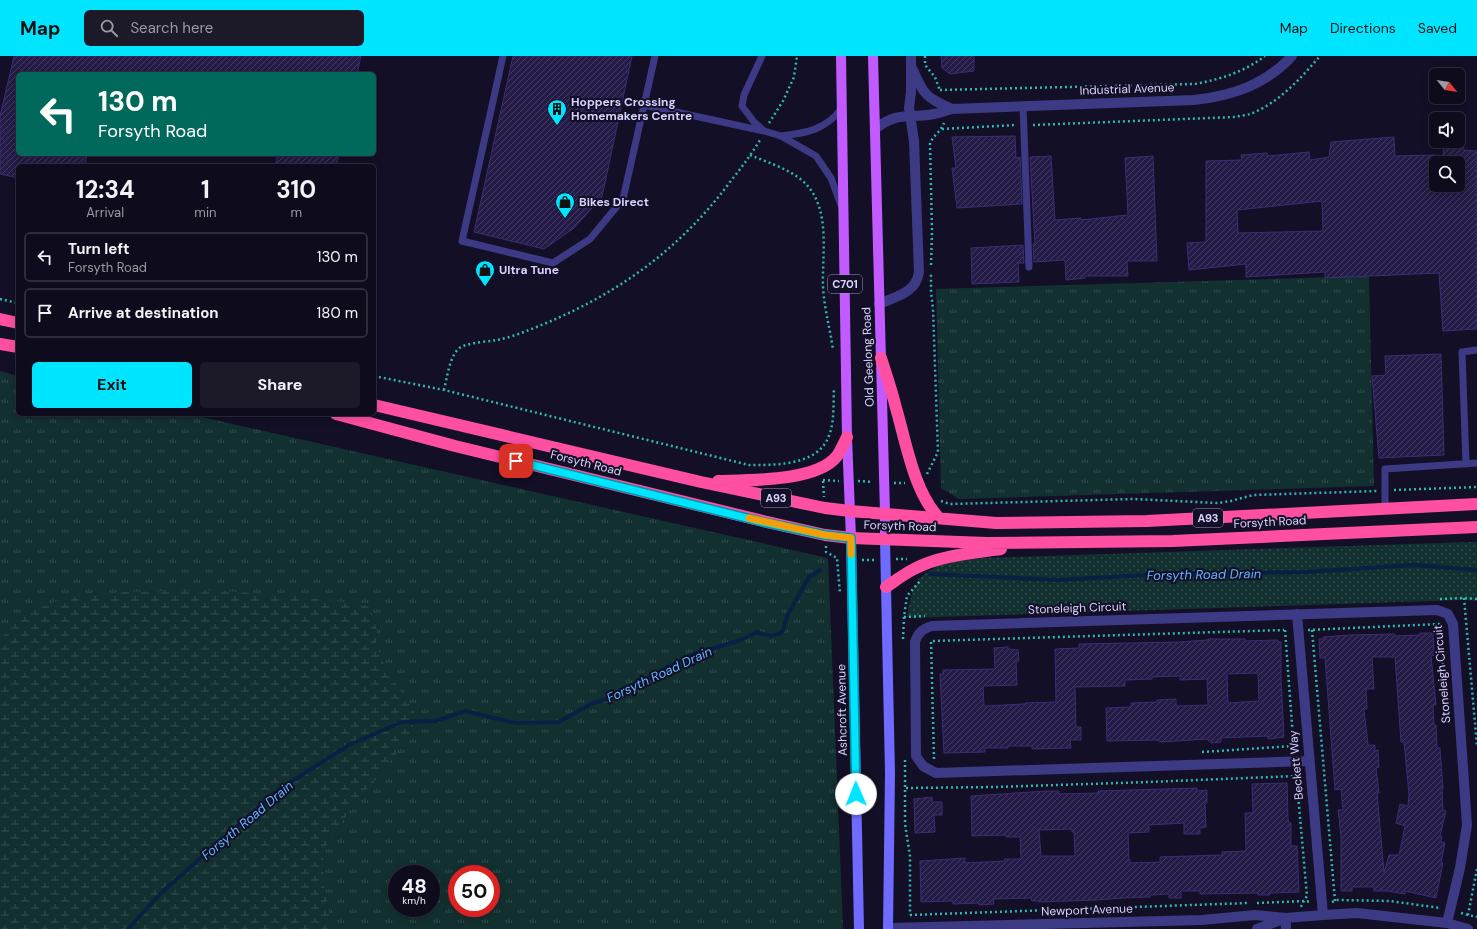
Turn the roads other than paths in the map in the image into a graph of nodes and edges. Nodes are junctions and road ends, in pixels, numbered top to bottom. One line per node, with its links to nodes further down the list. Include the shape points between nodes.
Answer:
1 (503, 56): 8 (lane, via 462,241 553,263 590,239 623,199)
2 (655, 56): 8 (lane)
3 (762, 56): 14 (lane, via 744,95 742,106)
4 (841, 56): 10 (main road, Old Geelong Road / C701)
5 (873, 56): 13 (main road, Old Geelong Road / C701)
6 (1292, 56): 9 (street, Industrial Avenue, via 1252,86 1214,98)
7 (911, 61): 11 (street, via 921,88 931,99); 12 (street)
8 (644, 105): 14 (lane)
9 (1023, 106): 11 (street, Industrial Avenue); 17 (lane)
10 (842, 108): 15 (lane, via 826,125 805,133); 16 (main road, Old Geelong Road / C701)
11 (945, 108): 12 (street, Industrial Avenue, via 935,114)
12 (909, 116): 13 (street, Industrial Avenue, via 897,117); 18 (street, via 914,141 918,277 911,290)
13 (875, 129): 18 (main road, Old Geelong Road / C701)
14 (764, 131): 15 (lane)
15 (781, 136): 16 (lane, via 816,156 831,178)
16 (844, 211): 27 (main road, Old Geelong Road / C701)
17 (1029, 267)
18 (879, 304): 24 (main road, Old Geelong Road / C701)
19 (0, 319): 20 (highway)
20 (16, 323)
21 (0, 344): 22 (highway)
22 (16, 347)
23 (1477, 350): 29 (lane, via 1462,352)
24 (881, 358): 34 (main road, Old Geelong Road / C701); 35 (highway, via 917,480 925,500)
25 (376, 405): 30 (highway, Forsyth Road / A93)
26 (343, 416): 37 (highway, Forsyth Road / A93, via 763,522)
27 (847, 437): 30 (highway, via 837,456 818,468 785,478); 33 (main road, Old Geelong Road / C701)
28 (1477, 463): 29 (lane)
29 (1466, 464): 32 (lane, via 1385,469)
30 (701, 482): 33 (highway, Forsyth Road / A93)
31 (1477, 504): 32 (highway, Forsyth Road / A93)
32 (1385, 509): 35 (highway, Forsyth Road / A93, via 1147,522 996,523)
33 (850, 511): 34 (highway, Forsyth Road / A93); 37 (main road, C701)
34 (885, 513): 35 (highway, Forsyth Road / A93); 38 (main road, C701)
35 (939, 518)
36 (1477, 527): 39 (highway, Forsyth Road / A93, via 1173,541)
37 (851, 538): 38 (highway, Forsyth Road / A93); 47 (main road, Ashcroft Avenue)
38 (885, 540): 39 (highway, Forsyth Road / A93); 40 (main road)
39 (1048, 542): 40 (highway, via 952,556 915,568)
40 (886, 587): 48 (main road, via 890,773)
41 (1297, 614): 42 (street, Beckett Way); 42 (street, Stoneleigh Circuit, via 925,628 920,631 916,642 916,756 923,766 936,773); 45 (street, Stoneleigh Circuit, via 1437,610 1448,614 1451,619 1467,825)
42 (1309, 761): 43 (street, Beckett Way)
43 (1322, 915): 44 (street, Newport Avenue); 45 (street, Newport Avenue, via 1357,913)
44 (1286, 918): 46 (street, Newport Avenue, via 1255,915); 49 (street, Newport Avenue); 50 (street)
45 (1447, 923): 51 (street, Newport Avenue)
46 (1202, 924): 48 (street, Newport Avenue)
47 (859, 929)
48 (886, 929)
49 (1257, 929)
50 (1286, 929)
51 (1468, 929)

